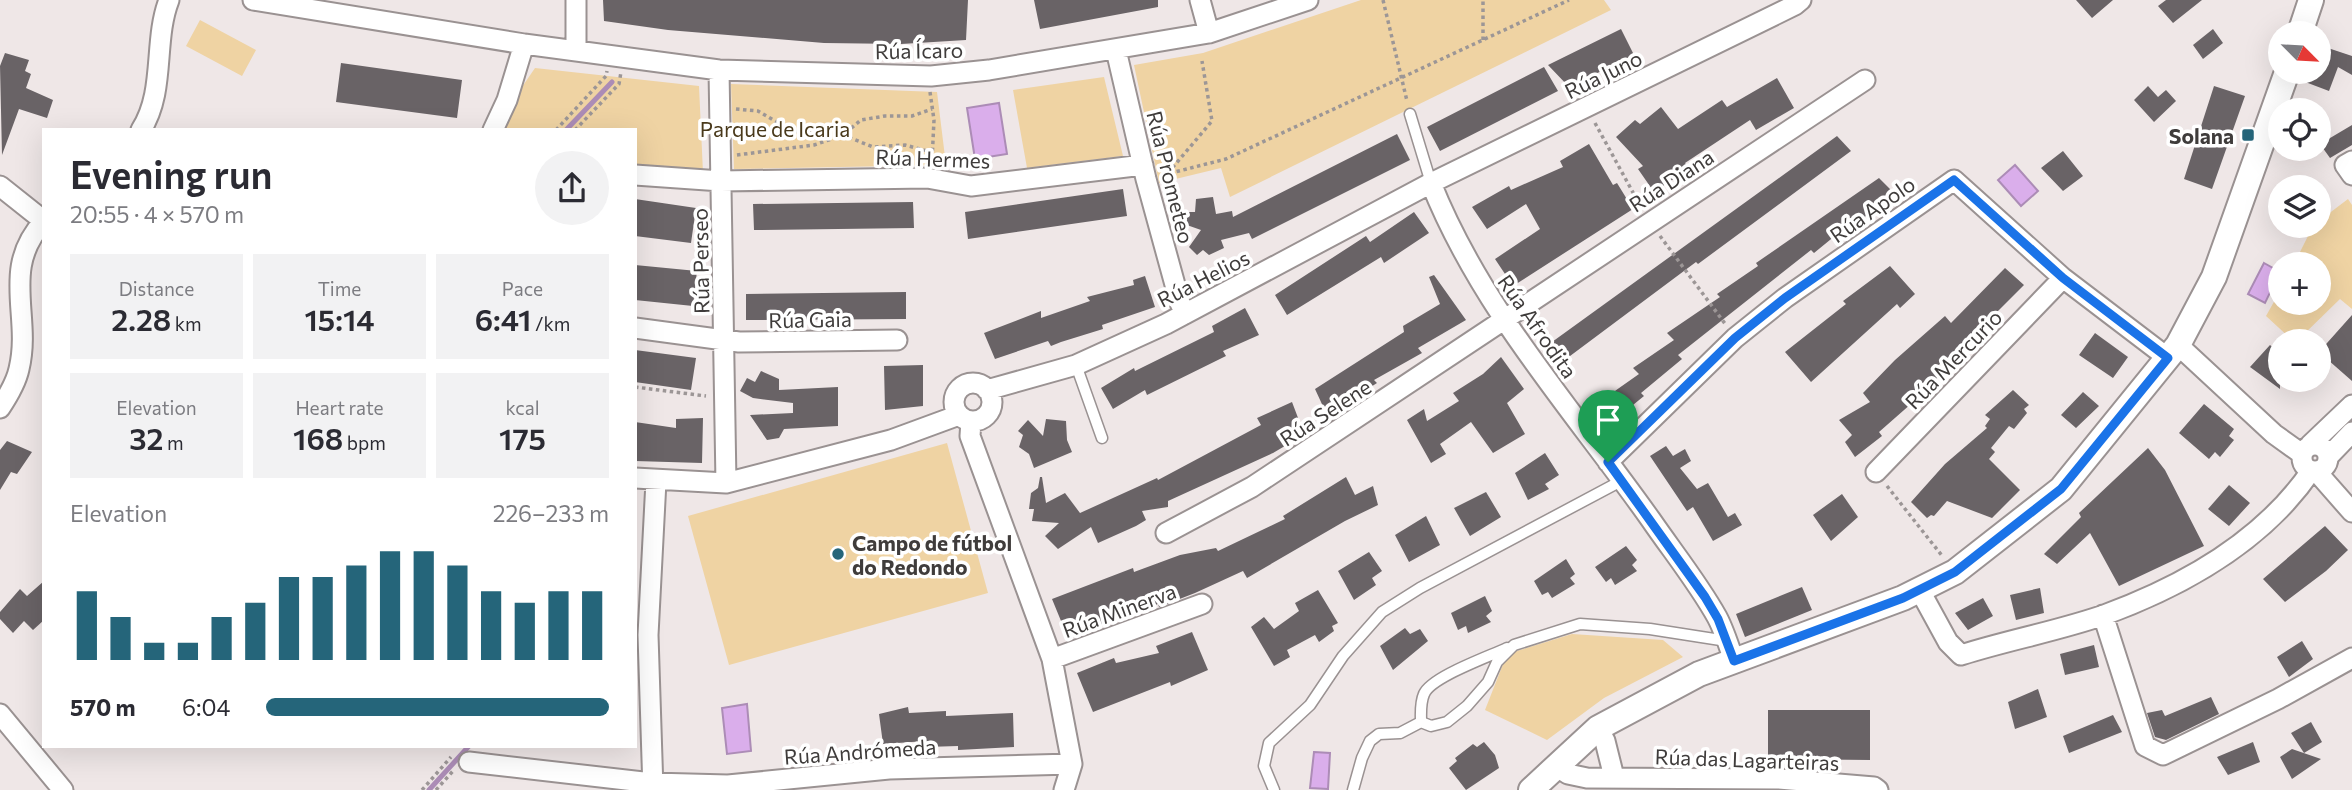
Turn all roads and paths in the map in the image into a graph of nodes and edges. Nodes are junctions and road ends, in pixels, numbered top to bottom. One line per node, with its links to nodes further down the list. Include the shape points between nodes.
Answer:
1 (169, 0): 28 (street, via 155,94)
2 (253, 0): 14 (street, Rúa Ícaro)
3 (576, 0): 15 (street)
4 (1200, 0): 12 (street)
5 (1308, 0): 12 (street, Rúa Ícaro)
6 (1383, 0): 21 (path)
7 (1483, 0): 13 (path)
8 (1569, 0): 13 (path)
9 (2311, 0): 11 (street)
10 (1798, 3): 42 (street, Rúa Juno)
11 (2304, 21)
12 (1209, 33): 16 (street, Rúa Ícaro)
13 (1483, 40): 21 (path)
14 (524, 44): 15 (street, Rúa Ícaro); 29 (street, via 508,100)
15 (576, 50): 17 (street, Rúa Ícaro)
16 (1116, 50): 20 (street, Rúa Ícaro); 36 (street, Rúa Prometeo)
17 (617, 56): 19 (street, Rúa Ícaro); 30 (path, via 606,76); 31 (path, via 619,84)
18 (1202, 61): 37 (path, via 1212,121)
19 (719, 69): 20 (street, Rúa Ícaro); 25 (street, Rúa Perseo)
20 (931, 76): 26 (path)
21 (1402, 77): 24 (path); 37 (path, via 1226,159)
22 (1865, 80): 48 (street, Rúa Diana)
23 (2283, 84): 52 (street, via 2214,277)
24 (1407, 101)
25 (719, 109): 32 (path, via 758,111 792,131); 34 (street, Rúa Perseo)
26 (932, 109): 32 (path, via 912,116 862,120); 33 (path)
27 (1410, 114): 42 (lane)
28 (142, 128)
29 (494, 128)
30 (558, 128)
31 (577, 128)
32 (843, 135): 33 (path, via 873,147 905,145); 34 (path, via 814,145)
33 (931, 152): 40 (path)
34 (721, 157): 41 (street, Rúa Perseo)
35 (2352, 161): 39 (street, via 2345,165)
36 (1145, 172): 37 (path); 40 (street, Rúa Hermes, via 971,186); 47 (street, Rúa Prometeo)
37 (1166, 174)
38 (637, 175): 41 (street, Rúa Perseo)
39 (2352, 175)
40 (936, 180): 41 (street, Rúa Hermes)
41 (722, 181): 51 (street, Rúa Perseo)
42 (1431, 183): 47 (street, Rúa Helios); 48 (street, Rúa Afrodita, via 1465,258)
43 (0, 186): 44 (street)
44 (42, 219)
45 (42, 223): 58 (street, via 23,250 17,288 19,368)
46 (2063, 278): 52 (street, Rúa Apolo); 63 (street, Rúa Apolo, via 1954,180 1735,338); 65 (street, Rúa Mercurio)
47 (1185, 314): 53 (street, Rúa Helios)
48 (1504, 320): 63 (street, Rúa Afrodita); 70 (street, Rúa Selene, via 1252,487)
49 (637, 328): 51 (street, Rúa Perseo)
50 (897, 340): 51 (street, Rúa Gaia)
51 (724, 341): 56 (street, Rúa Perseo)
52 (2173, 352): 62 (street, Rúa Apolo); 71 (street, via 2061,489)
53 (1076, 365): 55 (street, Rúa Helios); 61 (lane)
54 (637, 387): 56 (path)
55 (987, 390): 59 (street, via 990,411); 59 (street, Rúa Helios, via 976,383 963,386 954,400)
56 (726, 399): 68 (street, Rúa Perseo)
57 (2352, 405): 62 (street)
58 (0, 408)
59 (965, 418): 68 (street); 79 (street, Rúa Minerva)
60 (2352, 432): 62 (street)
61 (1102, 438)
62 (2313, 460): 69 (street, Rúa Apolo); 74 (street, via 2297,492 2221,558 2169,588)
63 (1608, 462): 67 (street, Rúa Afrodita)
64 (637, 478): 66 (street)
65 (1881, 479): 71 (path)
66 (656, 481): 68 (street); 75 (street)
67 (1623, 481): 77 (street, Rúa Afrodita, via 1705,597); 91 (lane, via 1382,612 1343,656 1310,705 1269,743 1264,766)
68 (726, 483)
69 (2352, 512)
70 (1166, 533)
71 (1955, 572): 72 (street)
72 (1919, 589): 74 (street, via 1948,642 1961,655); 77 (street, via 1903,598)
73 (1202, 604): 79 (street, Rúa Minerva)
74 (2103, 615): 78 (street, via 2145,746 2163,755)
75 (642, 634): 87 (street)
76 (1514, 645): 77 (lane, via 1580,624 1650,629); 81 (lane, via 1467,706 1447,722 1431,726); 81 (lane, via 1435,682 1424,692)
77 (1730, 651): 82 (street, via 1699,674)
78 (2352, 658)
79 (1052, 659): 84 (street, Rúa Minerva)
80 (0, 714): 88 (street)
81 (1421, 722): 92 (lane, via 1370,741)
82 (1598, 728): 85 (street); 86 (street)
83 (461, 759): 87 (street, Rúa Andrómeda); 89 (path)
84 (1072, 764): 87 (street, Rúa Andrómeda, via 889,769 728,785); 90 (street, Rúa Minerva)
85 (1556, 766): 86 (street, Rúa das Lagarteiras, via 1587,778); 93 (street)
86 (1615, 777): 94 (street, Rúa das Lagarteiras, via 1779,779)
87 (652, 786)
88 (63, 790)
89 (422, 790)
90 (1064, 790)
91 (1273, 790)
92 (1353, 790)
93 (1531, 790)
94 (1878, 790)

